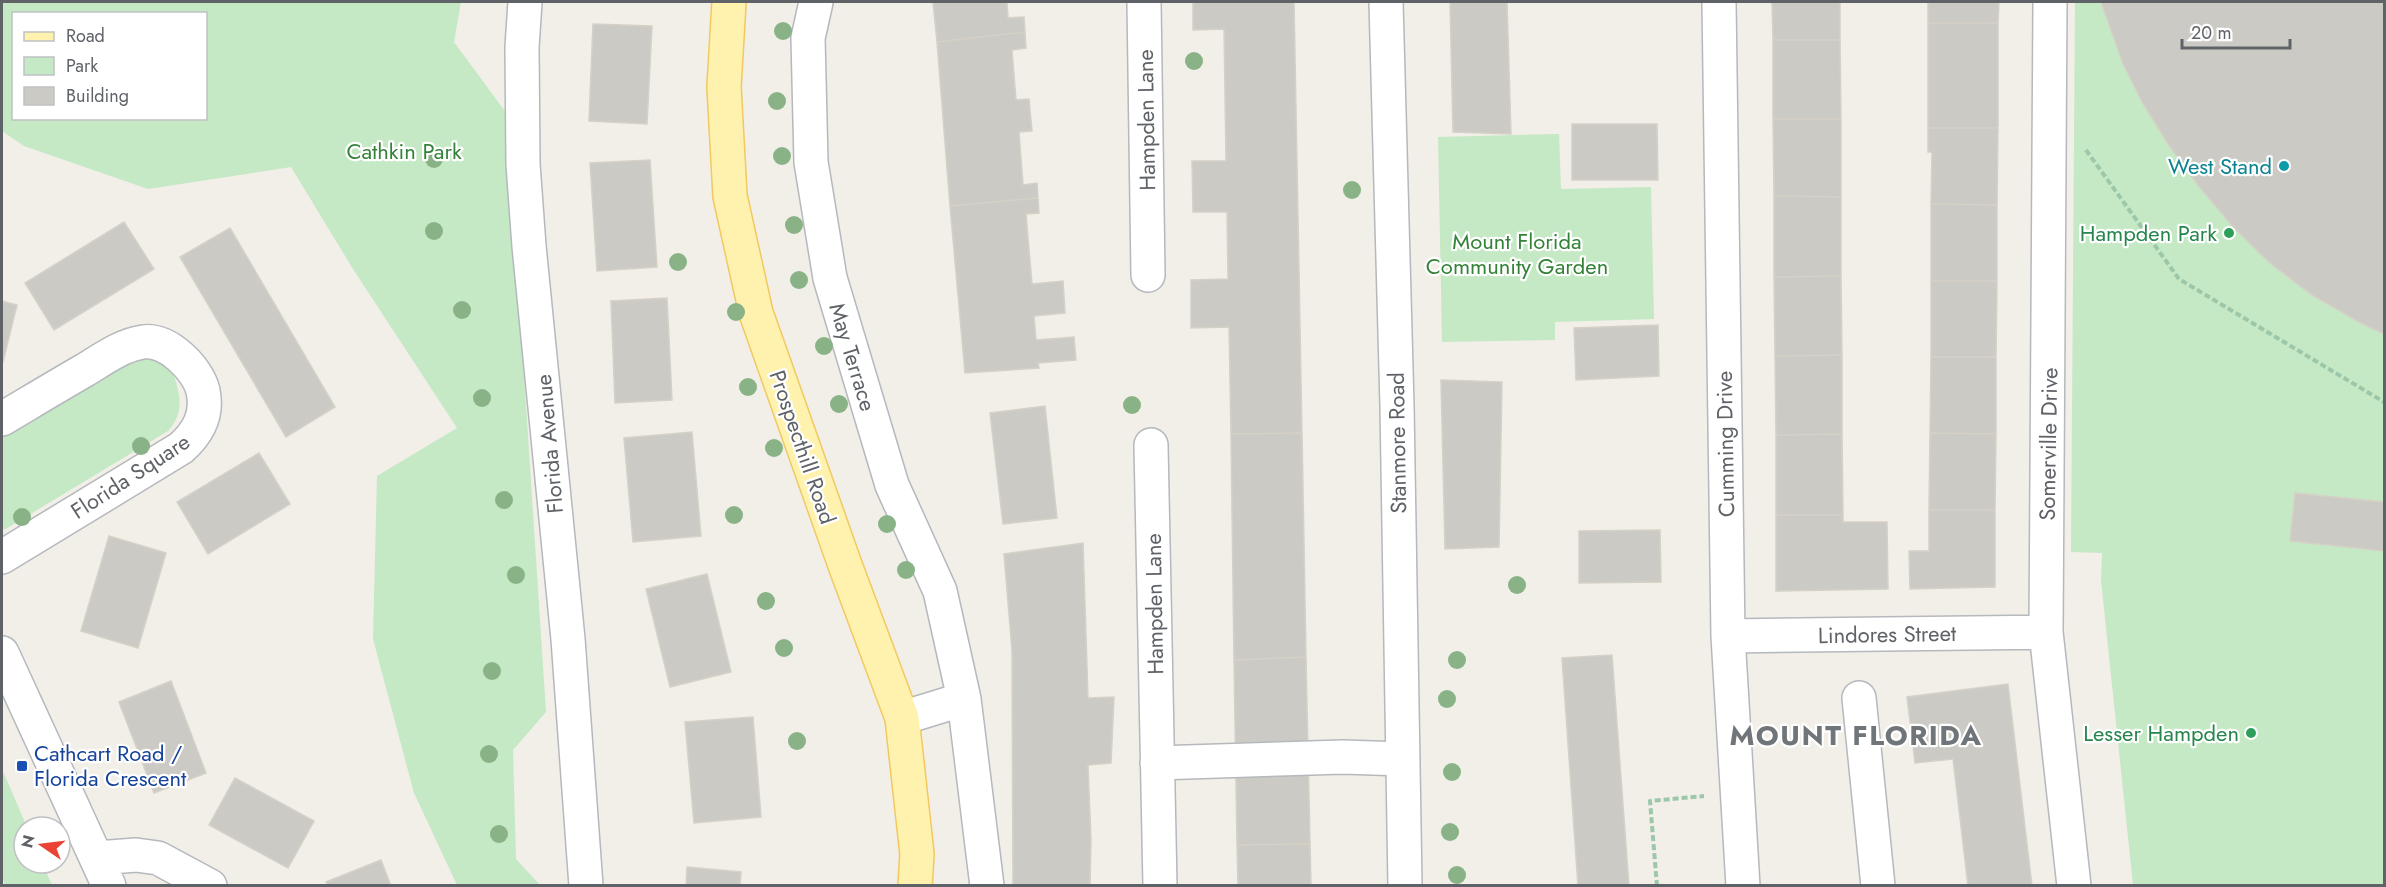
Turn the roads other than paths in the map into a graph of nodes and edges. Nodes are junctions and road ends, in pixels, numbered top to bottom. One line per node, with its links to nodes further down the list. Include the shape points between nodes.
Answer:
1 (525, 2): 22 (street, Florida Avenue, via 524,176 568,639)
2 (729, 2): 17 (main road, Prospecthill Road, via 723,87 730,196 756,313)
3 (816, 2): 16 (street, May Terrace, via 808,38 811,162 830,278 892,485 940,591)
4 (1144, 2): 8 (street, Hampden Lane)
5 (1386, 2): 18 (street, Stanmore Road)
6 (1719, 2): 13 (street, Cumming Drive)
7 (2050, 2): 12 (street, Somerville Drive)
8 (1148, 275)
9 (2, 419): 11 (street, Florida Square, via 122,348 146,341 160,345 191,367 201,381 204,398 201,424 181,447)
10 (1151, 445): 19 (street, Hampden Lane)
11 (2, 557)
12 (2046, 632): 13 (street, Lindores Street); 29 (street, Somerville Drive)
13 (1728, 636): 27 (street, Cumming Drive)
14 (2, 653): 20 (street)
15 (1859, 698): 28 (street)
16 (964, 699): 17 (street); 24 (street, May Terrace)
17 (902, 718): 23 (main road, Prospecthill Road, via 917,854)
18 (1403, 759): 19 (street); 26 (street, Stanmore Road)
19 (1158, 763): 25 (street, Hampden Lane)
20 (103, 872): 21 (street, via 136,855 158,858)
21 (210, 885)
22 (586, 885)
23 (915, 885)
24 (987, 885)
25 (1160, 885)
26 (1405, 885)
27 (1743, 885)
28 (1878, 885)
29 (2074, 885)

